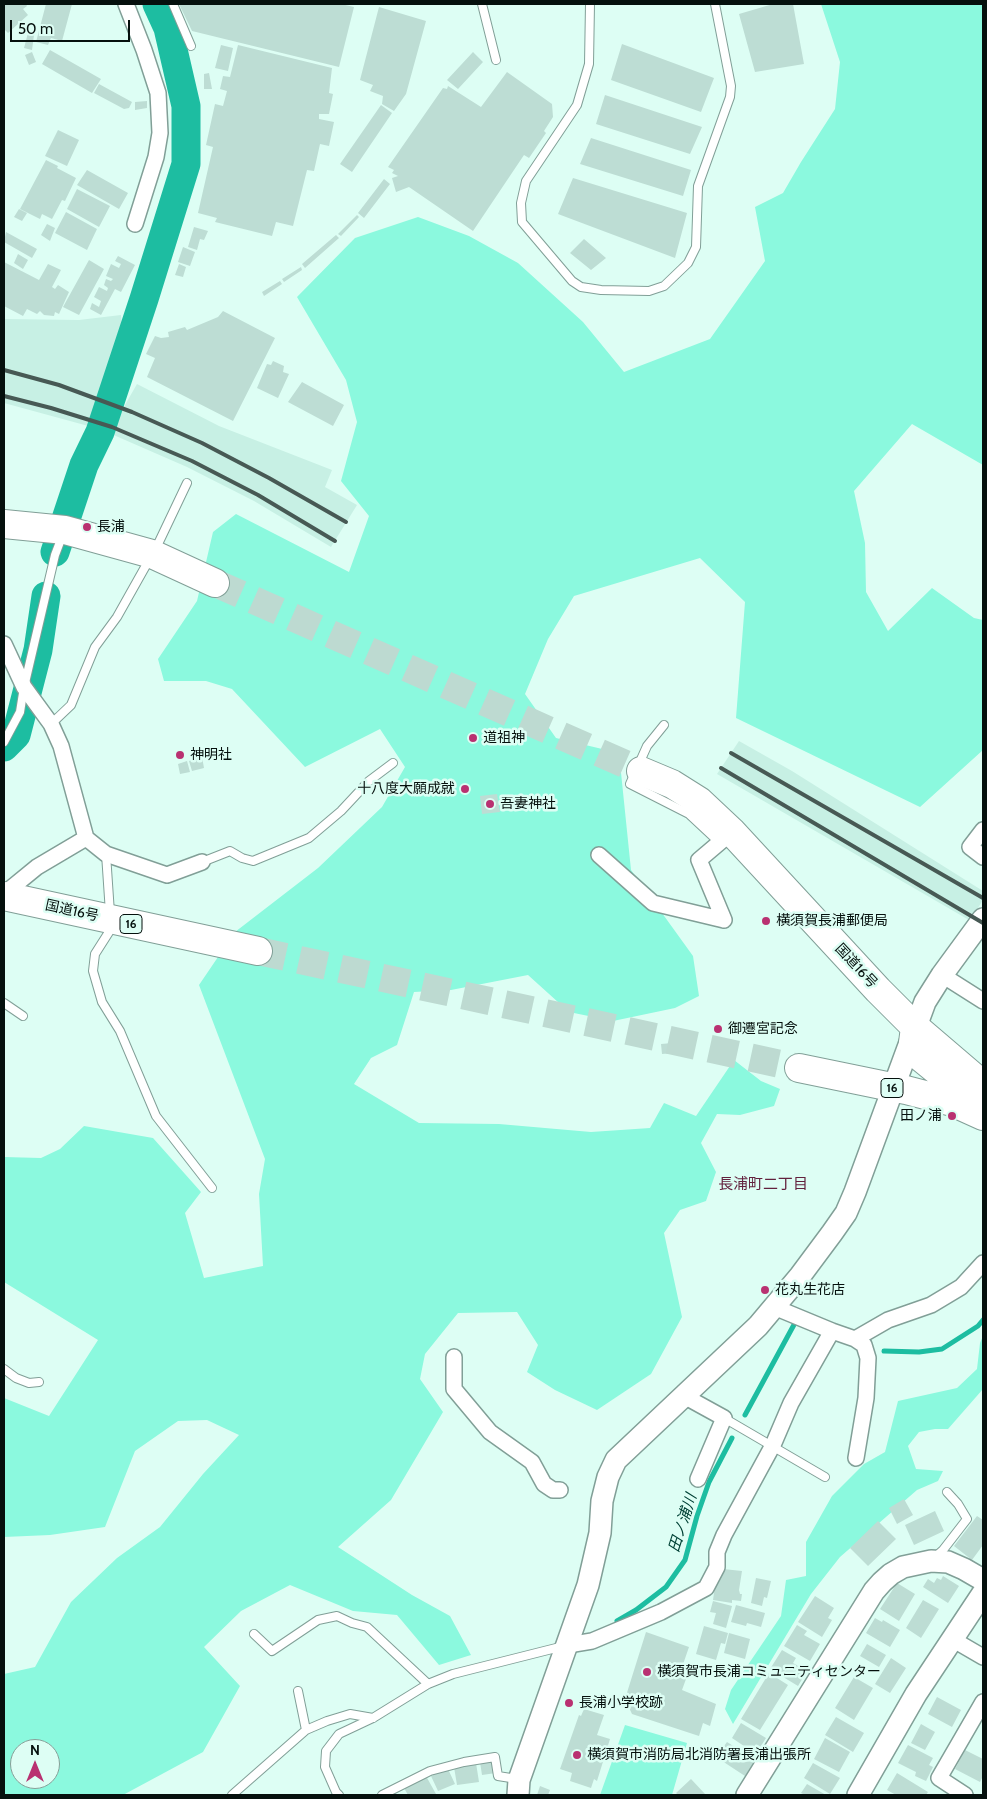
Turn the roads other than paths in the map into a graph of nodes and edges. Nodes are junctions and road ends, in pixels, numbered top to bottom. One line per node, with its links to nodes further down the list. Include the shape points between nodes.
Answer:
1 (126, 4): 8 (street, via 158,93 160,133 156,157)
2 (173, 4): 6 (lane)
3 (482, 4): 7 (lane)
4 (590, 4): 5 (lane, via 589,64 577,105 526,182 521,203 522,222 572,281 581,286 601,290 649,291 664,286 688,263 696,247 698,186 732,86)
5 (715, 4)
6 (191, 46)
7 (496, 60)
8 (134, 224)
9 (187, 483): 12 (lane)
10 (4, 524): 11 (highway)
11 (65, 530): 12 (highway); 15 (lane, via 55,555)
12 (152, 554): 13 (highway); 16 (lane, via 117,617 95,647 71,705)
13 (215, 583)
14 (4, 644): 15 (street)
15 (24, 687): 16 (street); 18 (lane, via 20,712)
16 (51, 724): 23 (street, via 61,746)
17 (664, 725): 22 (lane, via 648,746 630,784)
18 (4, 742)
19 (393, 763): 27 (lane, via 369,781 309,838 253,861 230,851)
20 (641, 771): 22 (highway, 国道16号, via 672,784 699,801)
21 (983, 830): 26 (street, via 970,847)
22 (726, 837): 25 (street, via 699,860 724,920 653,903); 36 (highway, 国道16号)
23 (86, 838): 24 (street); 28 (street, via 37,867)
24 (106, 854): 27 (street, via 167,875); 29 (lane)
25 (599, 855)
26 (983, 857)
27 (202, 862)
28 (4, 895): 29 (highway, 国道16号 / 16)
29 (110, 919): 31 (highway, 国道16号 / 16); 42 (lane, via 109,932 95,954 92,971 102,1002 120,1030 156,1116)
30 (983, 919): 32 (street)
31 (258, 951)
32 (942, 975): 33 (street); 36 (street, via 925,1002)
33 (983, 1001)
34 (4, 1003): 35 (lane)
35 (23, 1016)
36 (915, 1027): 38 (highway, 国道16号); 39 (street); 40 (highway, via 913,1043 919,1056)
37 (799, 1068): 39 (highway, 16)
38 (983, 1085)
39 (893, 1088): 41 (highway, 16, via 952,1102); 44 (street, via 846,1213)
40 (983, 1108)
41 (983, 1116)
42 (212, 1188)
43 (983, 1263): 46 (street, via 961,1287 931,1305 888,1320)
44 (774, 1307): 45 (street); 50 (street)
45 (832, 1331): 46 (street); 52 (street, via 791,1403)
46 (855, 1338): 53 (street, via 864,1345 868,1358 866,1398)
47 (454, 1357): 56 (street, via 454,1389 490,1432 532,1462 544,1484)
48 (4, 1369): 49 (lane, via 29,1383)
49 (39, 1382)
50 (684, 1396): 51 (street); 63 (street, via 616,1460 608,1477 588,1585)
51 (724, 1418): 52 (lane); 55 (street)
52 (773, 1446): 54 (lane); 63 (street, via 724,1535 717,1552 717,1567 706,1588 661,1612 592,1641)
53 (856, 1458)
54 (825, 1477)
55 (698, 1479)
56 (560, 1490)
57 (948, 1492): 58 (lane, via 967,1519)
58 (931, 1561): 59 (street, via 948,1562); 74 (street, via 903,1567 874,1591)
59 (983, 1580)
60 (983, 1593): 62 (street)
61 (254, 1634): 65 (lane, via 272,1651 318,1620 337,1616 368,1627)
62 (952, 1639): 64 (street); 75 (street)
63 (568, 1645): 65 (lane, via 453,1674); 70 (street)
64 (983, 1657)
65 (428, 1684): 68 (lane)
66 (298, 1691): 69 (lane)
67 (983, 1702): 76 (street, via 938,1778)
68 (373, 1718): 69 (lane, via 350,1714); 72 (lane, via 339,1734 326,1751 325,1766)
69 (306, 1730): 71 (lane)
70 (518, 1788): 73 (lane, via 498,1776 495,1757 430,1771)
71 (232, 1795)
72 (339, 1795)
73 (382, 1795)
74 (747, 1795)
75 (858, 1795)
76 (965, 1795)

